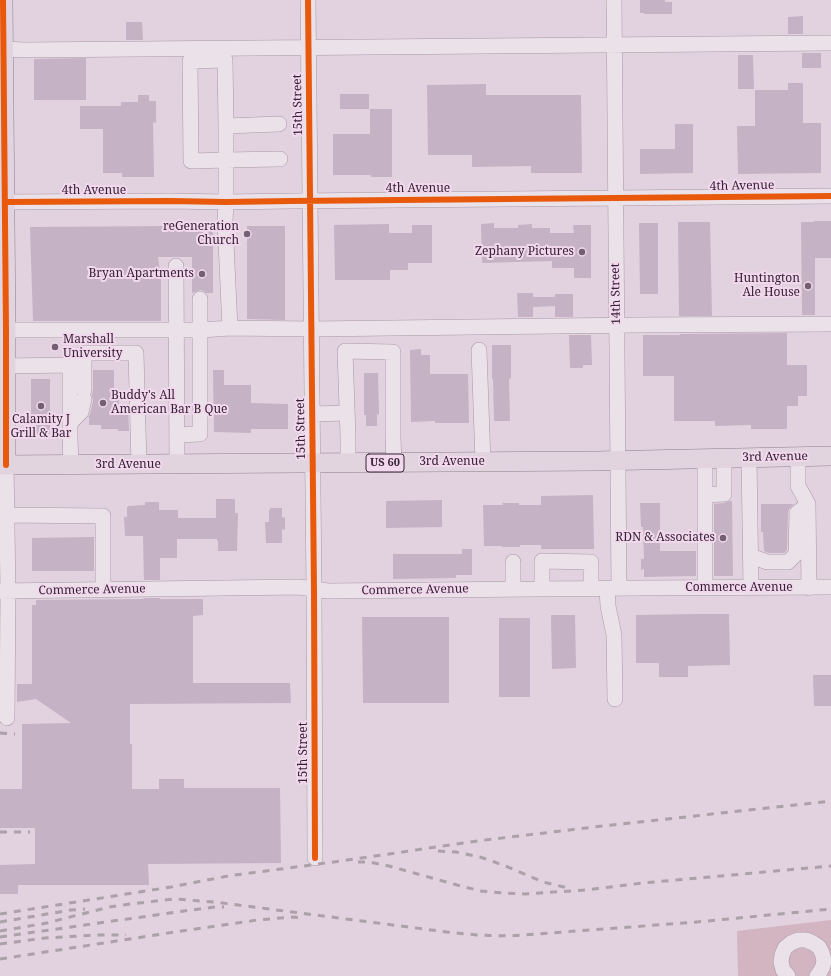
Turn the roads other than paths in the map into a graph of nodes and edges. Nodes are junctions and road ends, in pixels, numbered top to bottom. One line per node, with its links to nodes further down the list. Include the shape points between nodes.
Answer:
1 (3, 0): 7 (main road)
2 (308, 0): 6 (street, 15th Street)
3 (614, 0): 5 (street, 14th Street)
4 (831, 43): 5 (street)
5 (614, 45): 6 (street); 13 (street, 14th Street)
6 (309, 48): 7 (street); 14 (street, 15th Street)
7 (2, 49): 15 (main road)
8 (279, 124): 9 (street)
9 (226, 126): 11 (street); 11 (street, via 225,60 190,61 191,161)
10 (280, 159): 11 (street)
11 (226, 160): 16 (street)
12 (831, 196): 13 (street, 4th Avenue)
13 (615, 198): 14 (street, 4th Avenue); 20 (street, 14th Street)
14 (310, 200): 16 (street, 4th Avenue); 23 (street, 15th Street)
15 (5, 202): 16 (street, 4th Avenue); 24 (main road)
16 (226, 202): 21 (street)
17 (176, 266): 22 (street)
18 (200, 299): 26 (street)
19 (831, 324): 20 (street)
20 (617, 325): 23 (street); 41 (street, 14th Street)
21 (230, 328): 23 (street); 26 (street)
22 (176, 329): 25 (street); 26 (street); 35 (street)
23 (311, 329): 33 (street, 15th Street)
24 (6, 330): 25 (street); 31 (main road)
25 (136, 330): 29 (street)
26 (201, 330): 35 (street, via 200,434)
27 (479, 350): 42 (street)
28 (84, 353): 29 (street); 30 (street); 34 (street, via 84,394 81,412)
29 (136, 353): 49 (street)
30 (70, 365): 31 (street); 34 (street)
31 (6, 366): 47 (main road)
32 (347, 413): 33 (street); 44 (street); 45 (street, via 345,351 394,352)
33 (312, 414): 43 (street, 15th Street)
34 (70, 423): 48 (street)
35 (177, 435): 46 (street)
36 (831, 456): 37 (main road, 3rd Avenue / US 60)
37 (798, 457): 39 (main road, 3rd Avenue / US 60); 51 (street, via 798,486)
38 (724, 458): 39 (main road, 3rd Avenue / US 60); 40 (main road, 3rd Avenue / US 60); 50 (street, via 724,494)
39 (750, 458): 53 (street)
40 (705, 459): 41 (main road, 3rd Avenue / US 60); 50 (street)
41 (618, 461): 42 (main road, 3rd Avenue / US 60); 57 (street, 14th Street)
42 (483, 462): 45 (main road, 3rd Avenue / US 60)
43 (313, 463): 44 (main road, 3rd Avenue / US 60); 46 (main road, 3rd Avenue / US 60); 62 (street, 15th Street)
44 (348, 463): 45 (main road, 3rd Avenue / US 60)
45 (394, 463)
46 (177, 464): 49 (main road, 3rd Avenue / US 60)
47 (3, 465): 48 (main road, 3rd Avenue / US 60); 52 (street)
48 (71, 465): 49 (main road, 3rd Avenue / US 60)
49 (139, 465)
50 (705, 495): 58 (street)
51 (808, 504): 53 (street, via 796,513 796,554 788,562 767,562); 60 (street)
52 (7, 516): 61 (street, via 103,516); 65 (street)
53 (751, 556): 59 (street)
54 (513, 562): 63 (street)
55 (831, 587): 60 (street, Commerce Avenue)
56 (591, 588): 57 (street, Commerce Avenue); 64 (street, Commerce Avenue); 64 (street, via 591,562 542,562)
57 (613, 588): 58 (street, Commerce Avenue); 66 (street, 14th Street, via 608,606 614,635)
58 (705, 588): 59 (street, Commerce Avenue)
59 (751, 588): 60 (street, Commerce Avenue)
60 (809, 588)
61 (103, 589): 62 (street, Commerce Avenue); 65 (street, Commerce Avenue)
62 (314, 589): 63 (street, Commerce Avenue); 68 (street, 15th Street)
63 (514, 589): 64 (street, Commerce Avenue)
64 (542, 589)
65 (4, 591): 67 (street)
66 (615, 699)
67 (7, 718)
68 (315, 858)
69 (825, 946): 70 (street, via 806,940 791,943 782,955 781,962); 71 (street, via 822,953 823,966)
70 (788, 976)
71 (817, 976)

